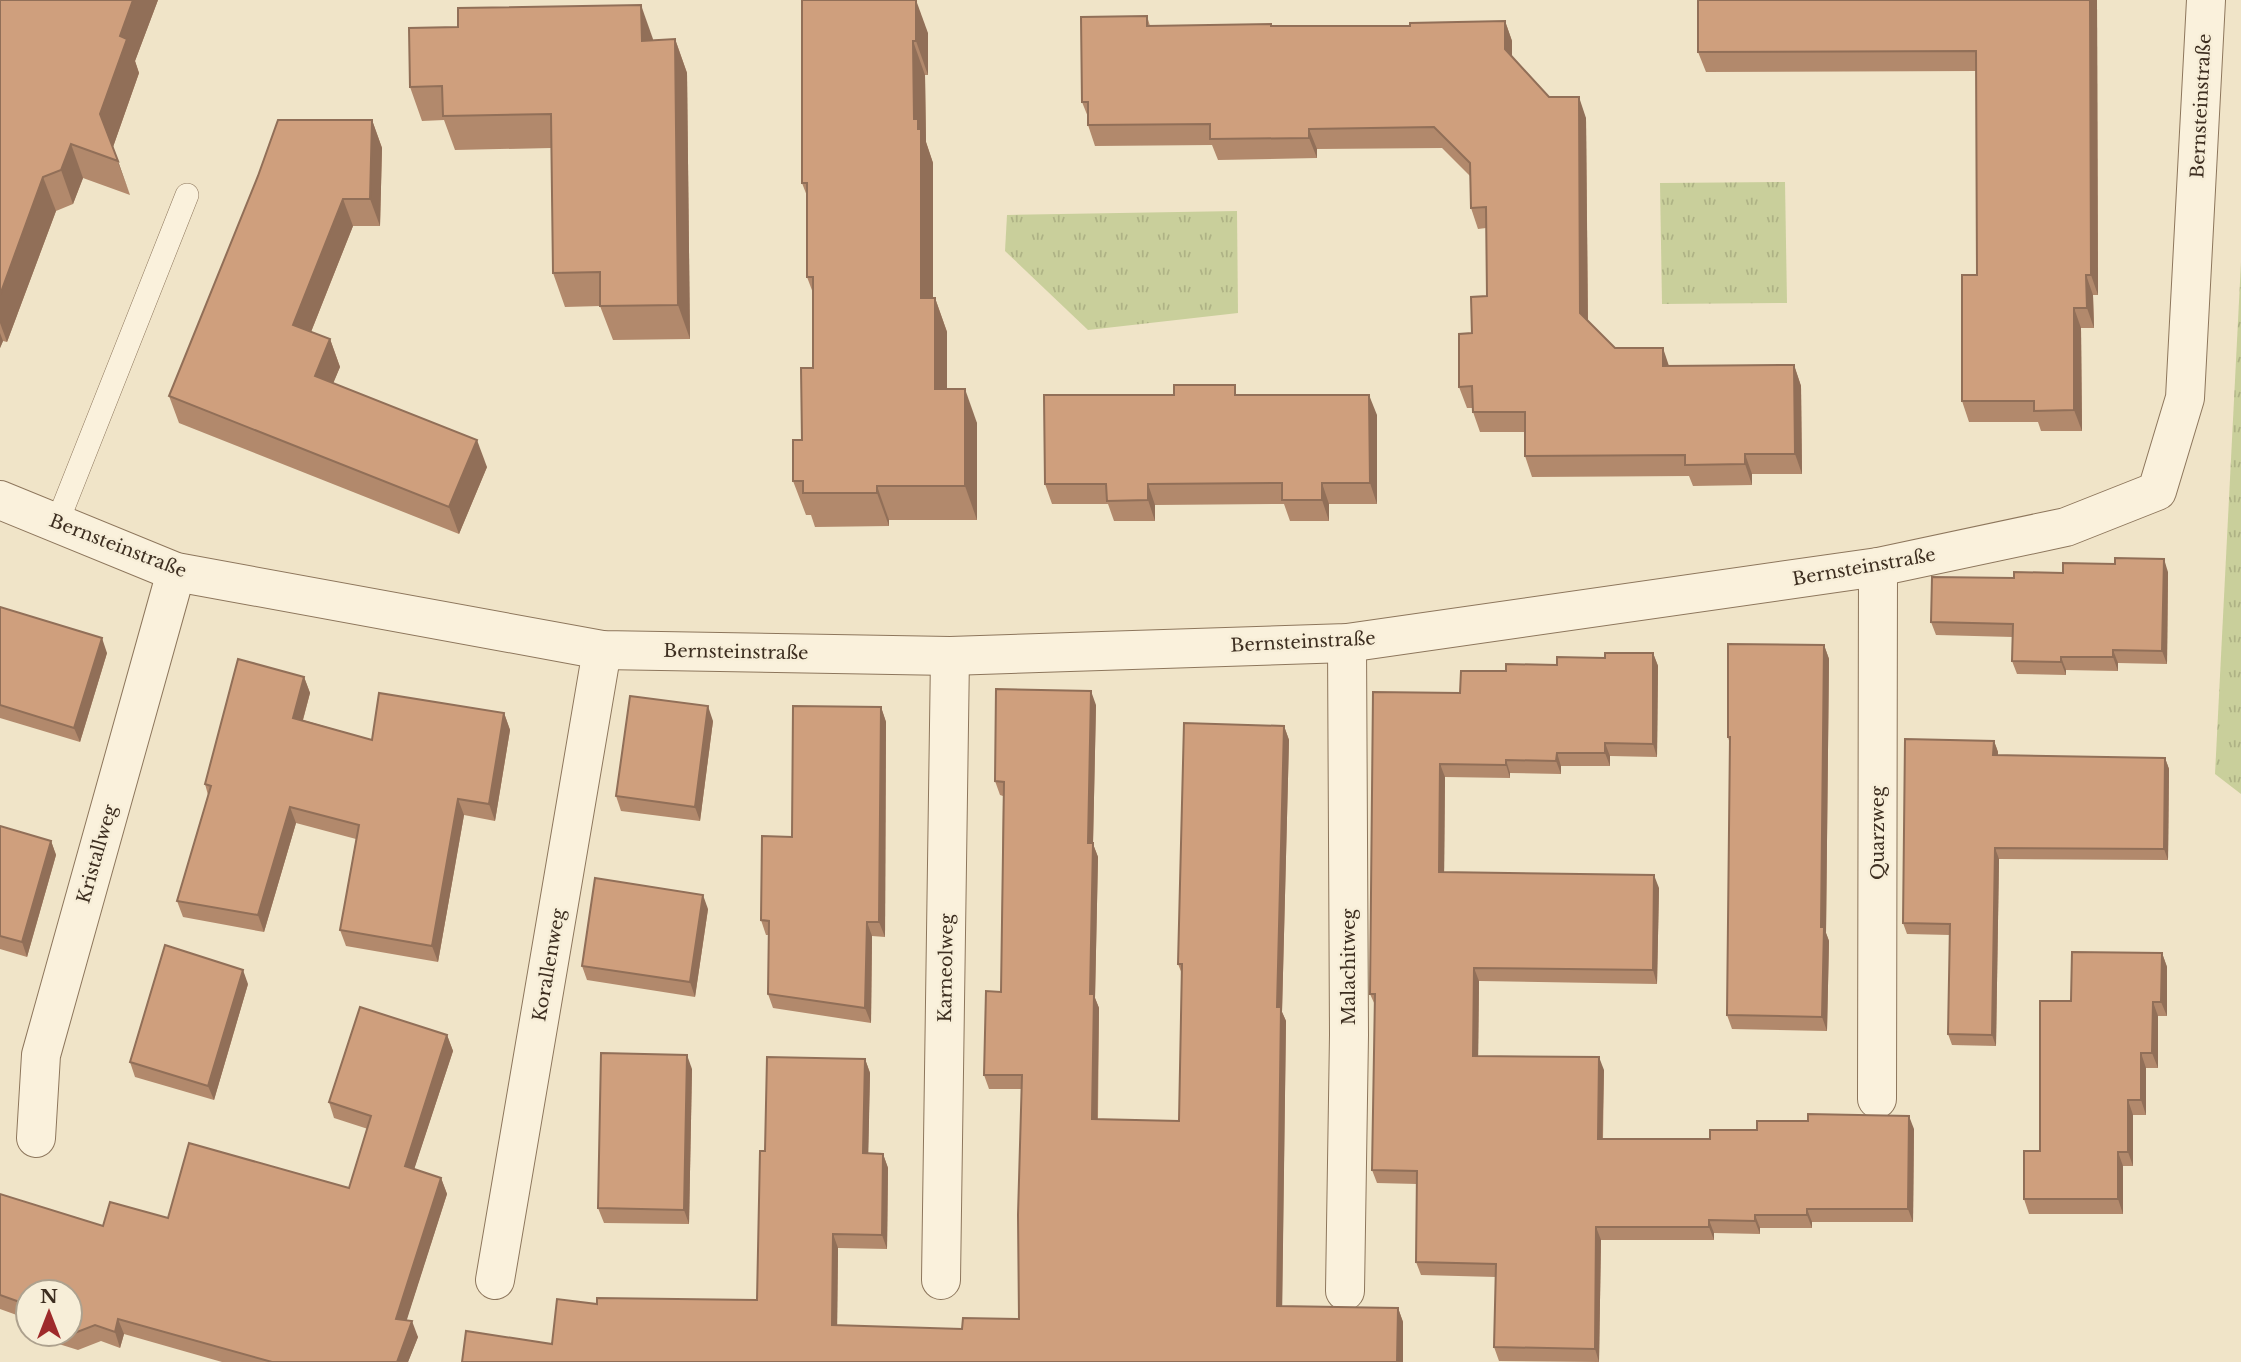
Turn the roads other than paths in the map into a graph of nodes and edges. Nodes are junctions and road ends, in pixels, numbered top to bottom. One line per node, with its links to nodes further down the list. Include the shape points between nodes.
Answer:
1 (2206, 0): 5 (street, Bernsteinstraße, via 2185,398 2157,491 2066,527)
2 (187, 195): 4 (lane)
3 (0, 500): 4 (street, Bernsteinstraße)
4 (57, 523): 6 (street, Bernsteinstraße)
5 (1878, 567): 7 (street, Bernsteinstraße); 10 (street, Quarzweg)
6 (176, 572): 8 (street, Bernsteinstraße); 11 (street, Kristallweg, via 41,1055)
7 (1347, 643): 9 (street, Bernsteinstraße); 14 (street, Malachitweg)
8 (603, 650): 9 (street, Bernsteinstraße); 12 (street, Korallenweg)
9 (950, 656): 13 (street, Karneolweg)
10 (1877, 1099)
11 (36, 1138)
12 (495, 1280)
13 (941, 1280)
14 (1345, 1291)

